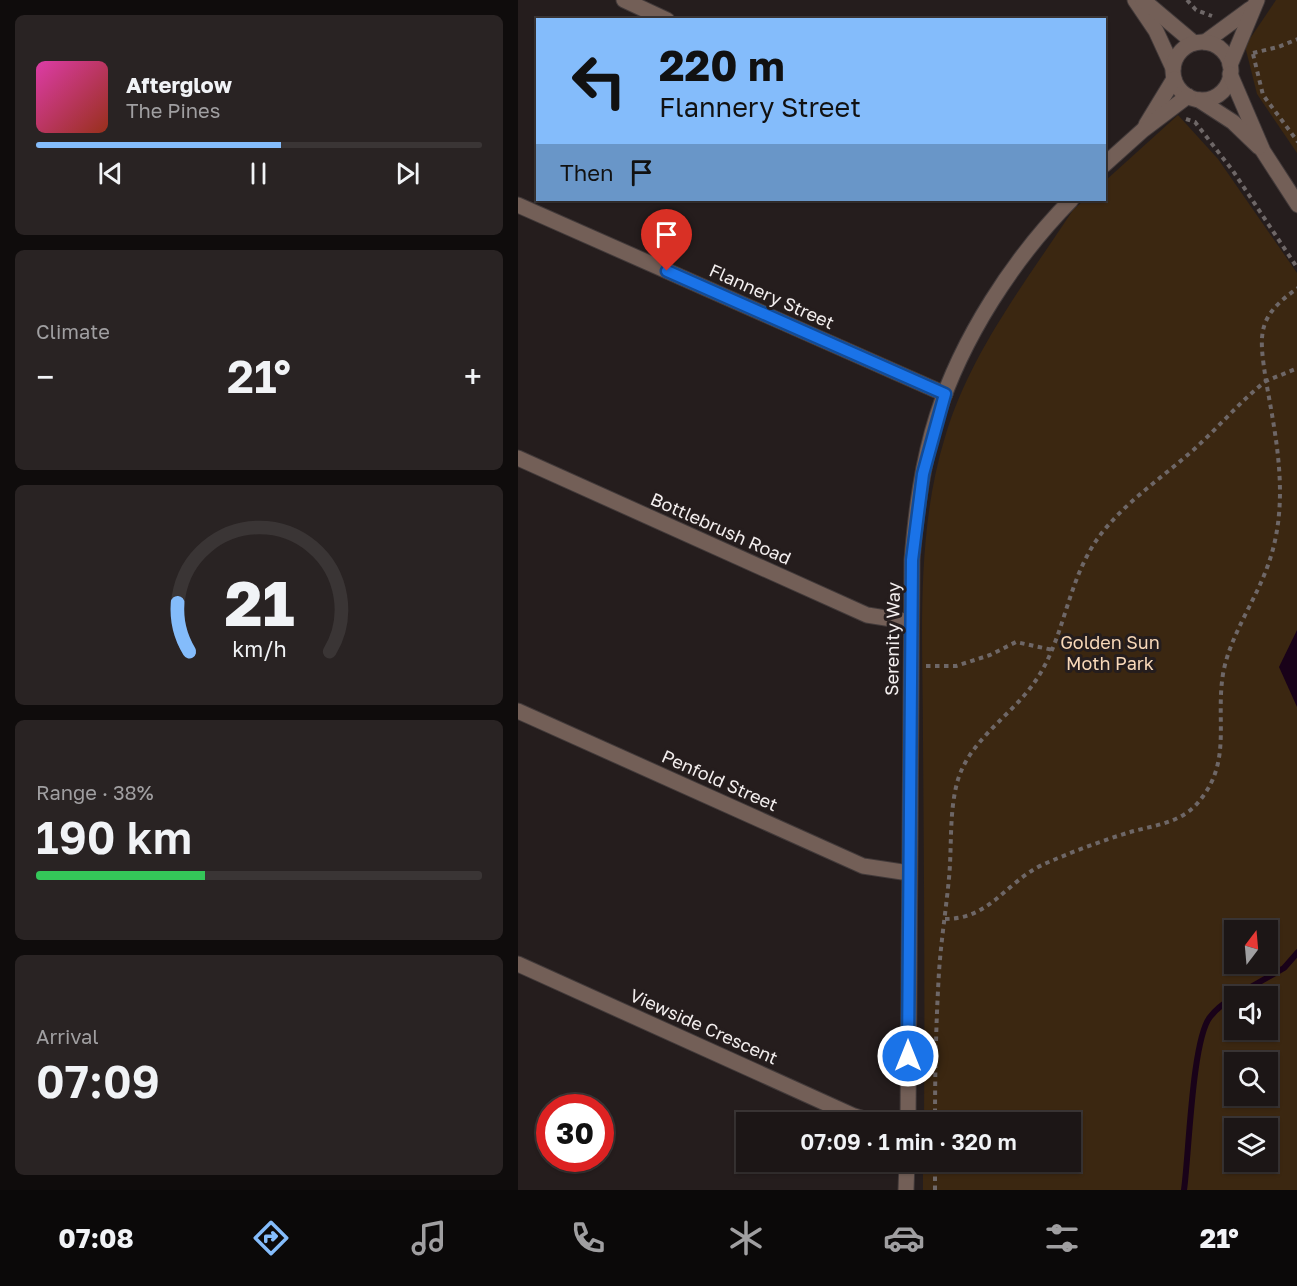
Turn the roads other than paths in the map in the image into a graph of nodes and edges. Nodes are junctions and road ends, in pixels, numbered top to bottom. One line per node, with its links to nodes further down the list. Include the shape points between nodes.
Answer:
1 (624, 0): 5 (street)
2 (1135, 0): 8 (street, via 1156,31)
3 (1144, 0): 6 (street)
4 (1254, 3): 6 (street); 7 (street)
5 (663, 18)
6 (1199, 43): 7 (street, via 1221,50); 8 (street, via 1180,52)
7 (1230, 69): 9 (street, via 1223,90 1208,99); 11 (street)
8 (1173, 73): 9 (street); 10 (street)
9 (1193, 98): 10 (street); 11 (street, via 1233,122)
10 (1143, 130): 12 (street)
11 (1263, 151): 15 (street)
12 (1106, 163)
13 (1065, 201): 16 (street, Serenity Way, via 1006,281 963,354)
14 (518, 205): 16 (street, Flannery Street)
15 (1298, 205)
16 (945, 394): 18 (street, Serenity Way, via 930,442 916,518)
17 (518, 458): 18 (street, Bottlebrush Road, via 867,615)
18 (911, 622): 20 (street, Serenity Way)
19 (518, 711): 20 (street, Penfold Street, via 863,866)
20 (910, 873): 23 (street, Serenity Way)
21 (518, 964): 22 (street, Viewside Crescent)
22 (845, 1112)
23 (908, 1112)
24 (907, 1172): 25 (street)
25 (906, 1190)

